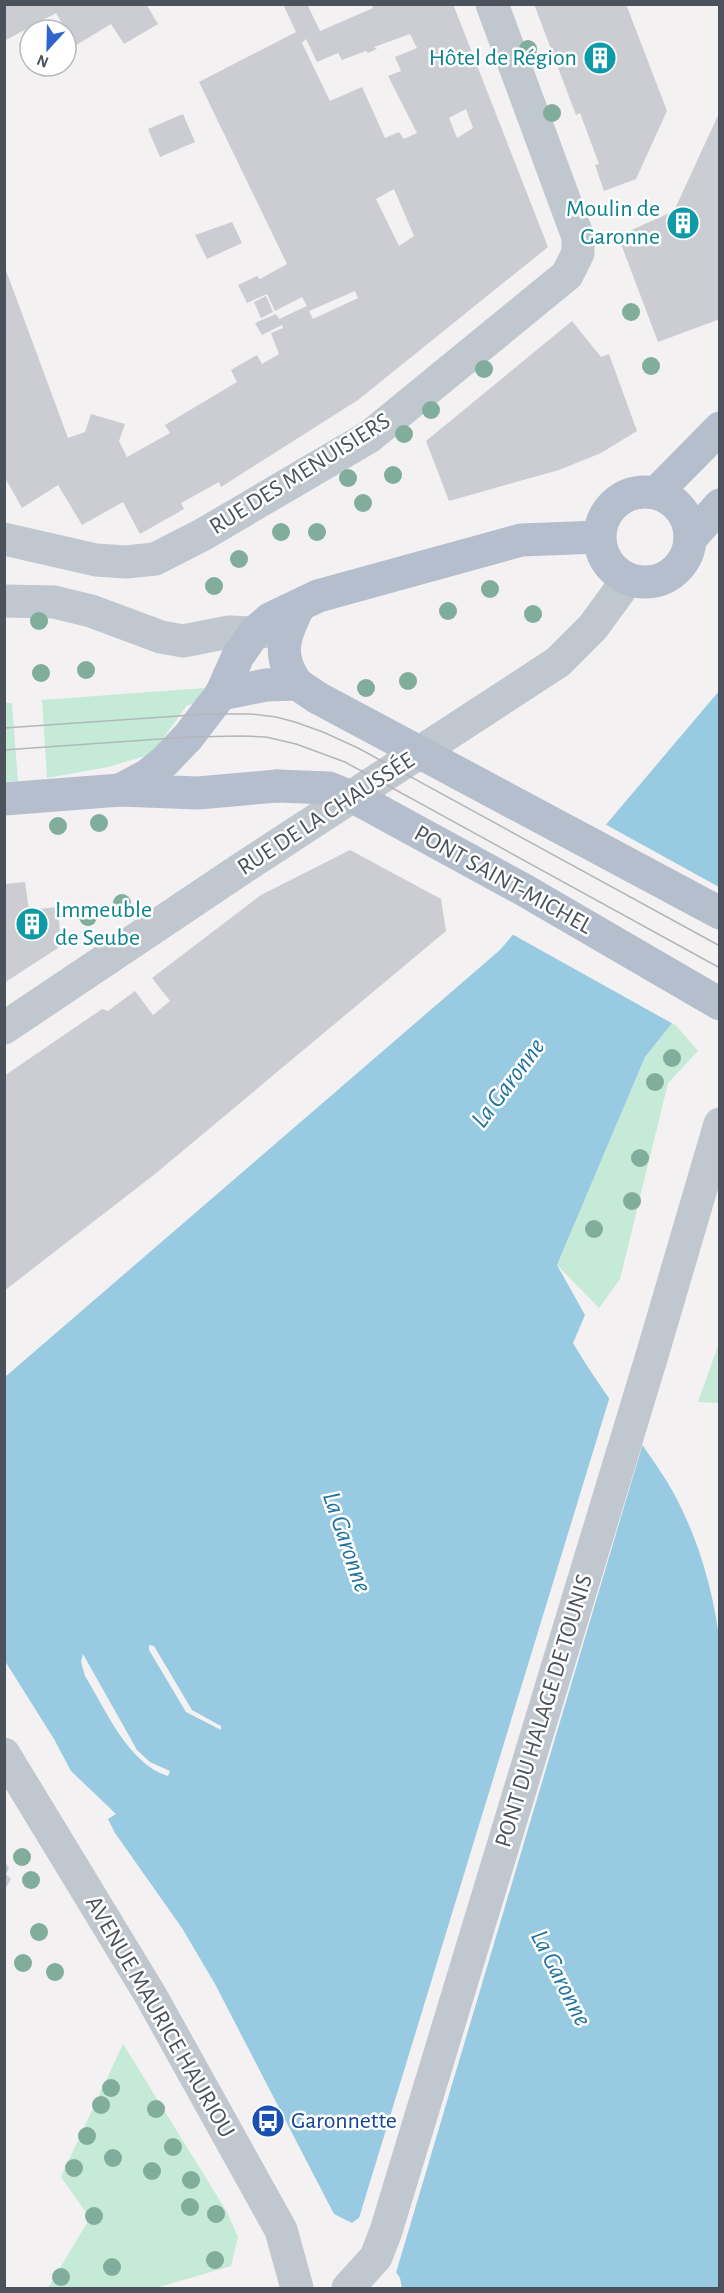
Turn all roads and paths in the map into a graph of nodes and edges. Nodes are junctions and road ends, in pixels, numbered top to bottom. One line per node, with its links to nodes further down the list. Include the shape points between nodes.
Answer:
1 (492, 4): 6 (street, RUE DES MENUISIERS, via 578,237 578,253 567,275 369,437 155,559 96,560)
2 (720, 428): 3 (main road)
3 (656, 493): 5 (main road, via 631,495 618,502 608,512); 7 (main road, via 682,512 689,522)
4 (720, 505): 7 (main road)
5 (599, 537): 8 (main road, via 609,563); 10 (main road, via 521,540 318,596)
6 (4, 539)
7 (690, 539): 8 (main road, via 687,554 670,575 656,581)
8 (628, 579): 18 (street, RUE DE LA CHAUSSÉE, via 593,627 558,662)
9 (4, 601): 11 (street, via 54,602 91,610 161,637 183,641)
10 (294, 616): 11 (main road, via 270,619); 12 (main road, via 284,658 288,672)
11 (254, 633): 13 (main road, via 238,656)
12 (308, 691): 13 (main road, via 266,685); 16 (main road, bridge)
13 (221, 694): 14 (main road, via 165,761)
14 (120, 790): 15 (main road, PONT SAINT-MICHEL); 17 (main road, PONT SAINT-MICHEL, bridge, via 329,788 361,801 524,890)
15 (4, 799)
16 (720, 913)
17 (720, 1004)
18 (4, 1028)
19 (720, 1124): 22 (street, PONT DU HALAGE DE TOUNIS, via 386,2231 376,2257)
20 (4, 1754): 21 (street, AVENUE MAURICE HAURIOU, via 151,1996 282,2230)
21 (297, 2289)
22 (348, 2289)

